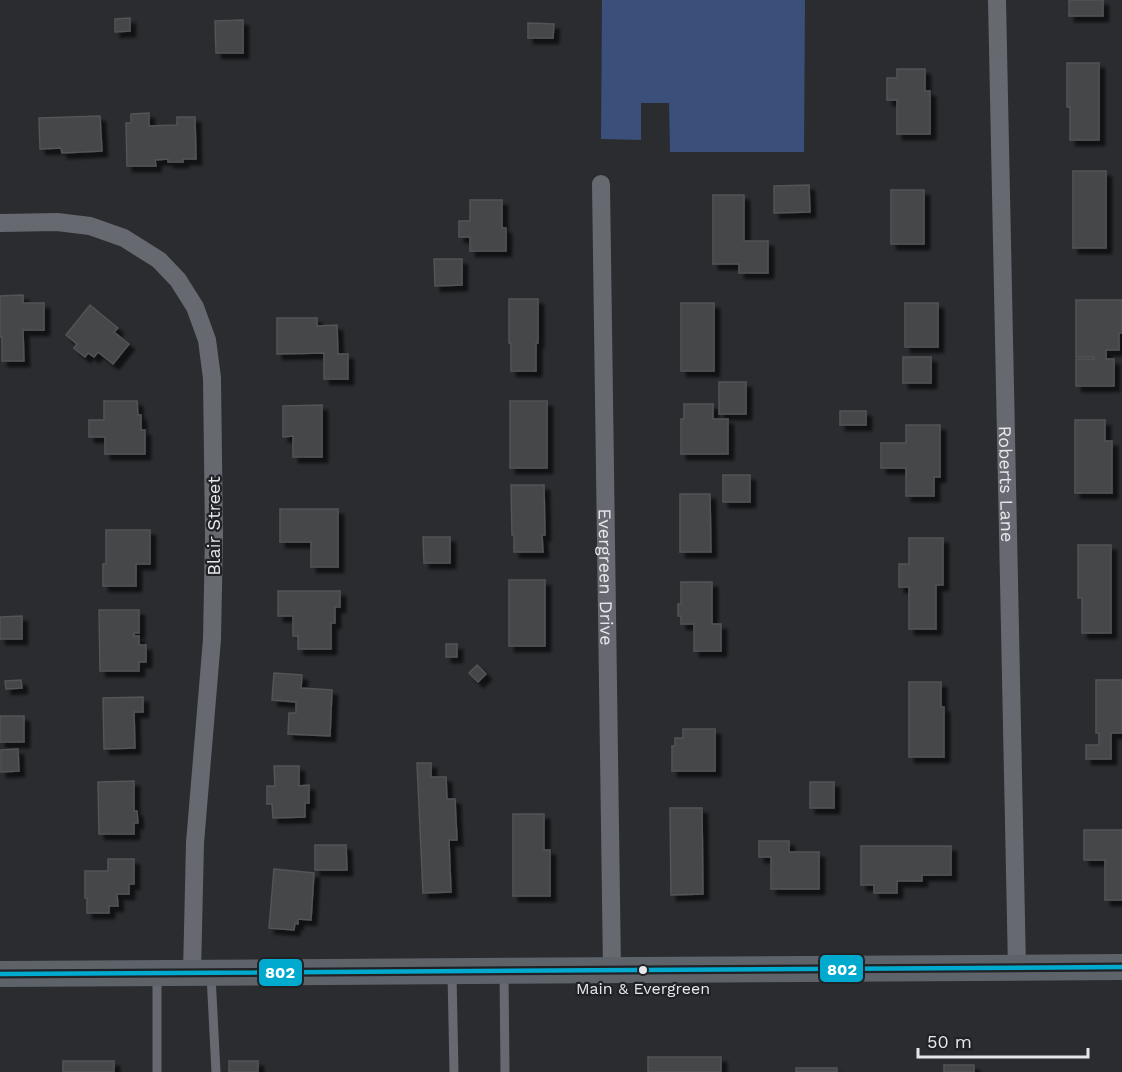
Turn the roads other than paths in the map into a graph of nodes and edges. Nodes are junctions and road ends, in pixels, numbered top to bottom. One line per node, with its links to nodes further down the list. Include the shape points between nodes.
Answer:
1 (997, 0): 5 (street, Roberts Lane)
2 (601, 184): 6 (street, Evergreen Drive)
3 (0, 223): 10 (street, Blair Street, via 57,222 90,226 124,238 159,260 178,280 195,307 207,340 212,378 214,535 212,627 195,843)
4 (1122, 967): 5 (main road)
5 (1017, 968): 6 (main road)
6 (612, 970): 7 (main road)
7 (504, 971): 8 (main road); 15 (lane)
8 (452, 972): 10 (main road); 14 (lane)
9 (157, 973): 10 (main road); 11 (main road); 12 (lane)
10 (201, 973): 13 (lane)
11 (0, 974)
12 (157, 1072)
13 (216, 1072)
14 (454, 1072)
15 (505, 1072)

